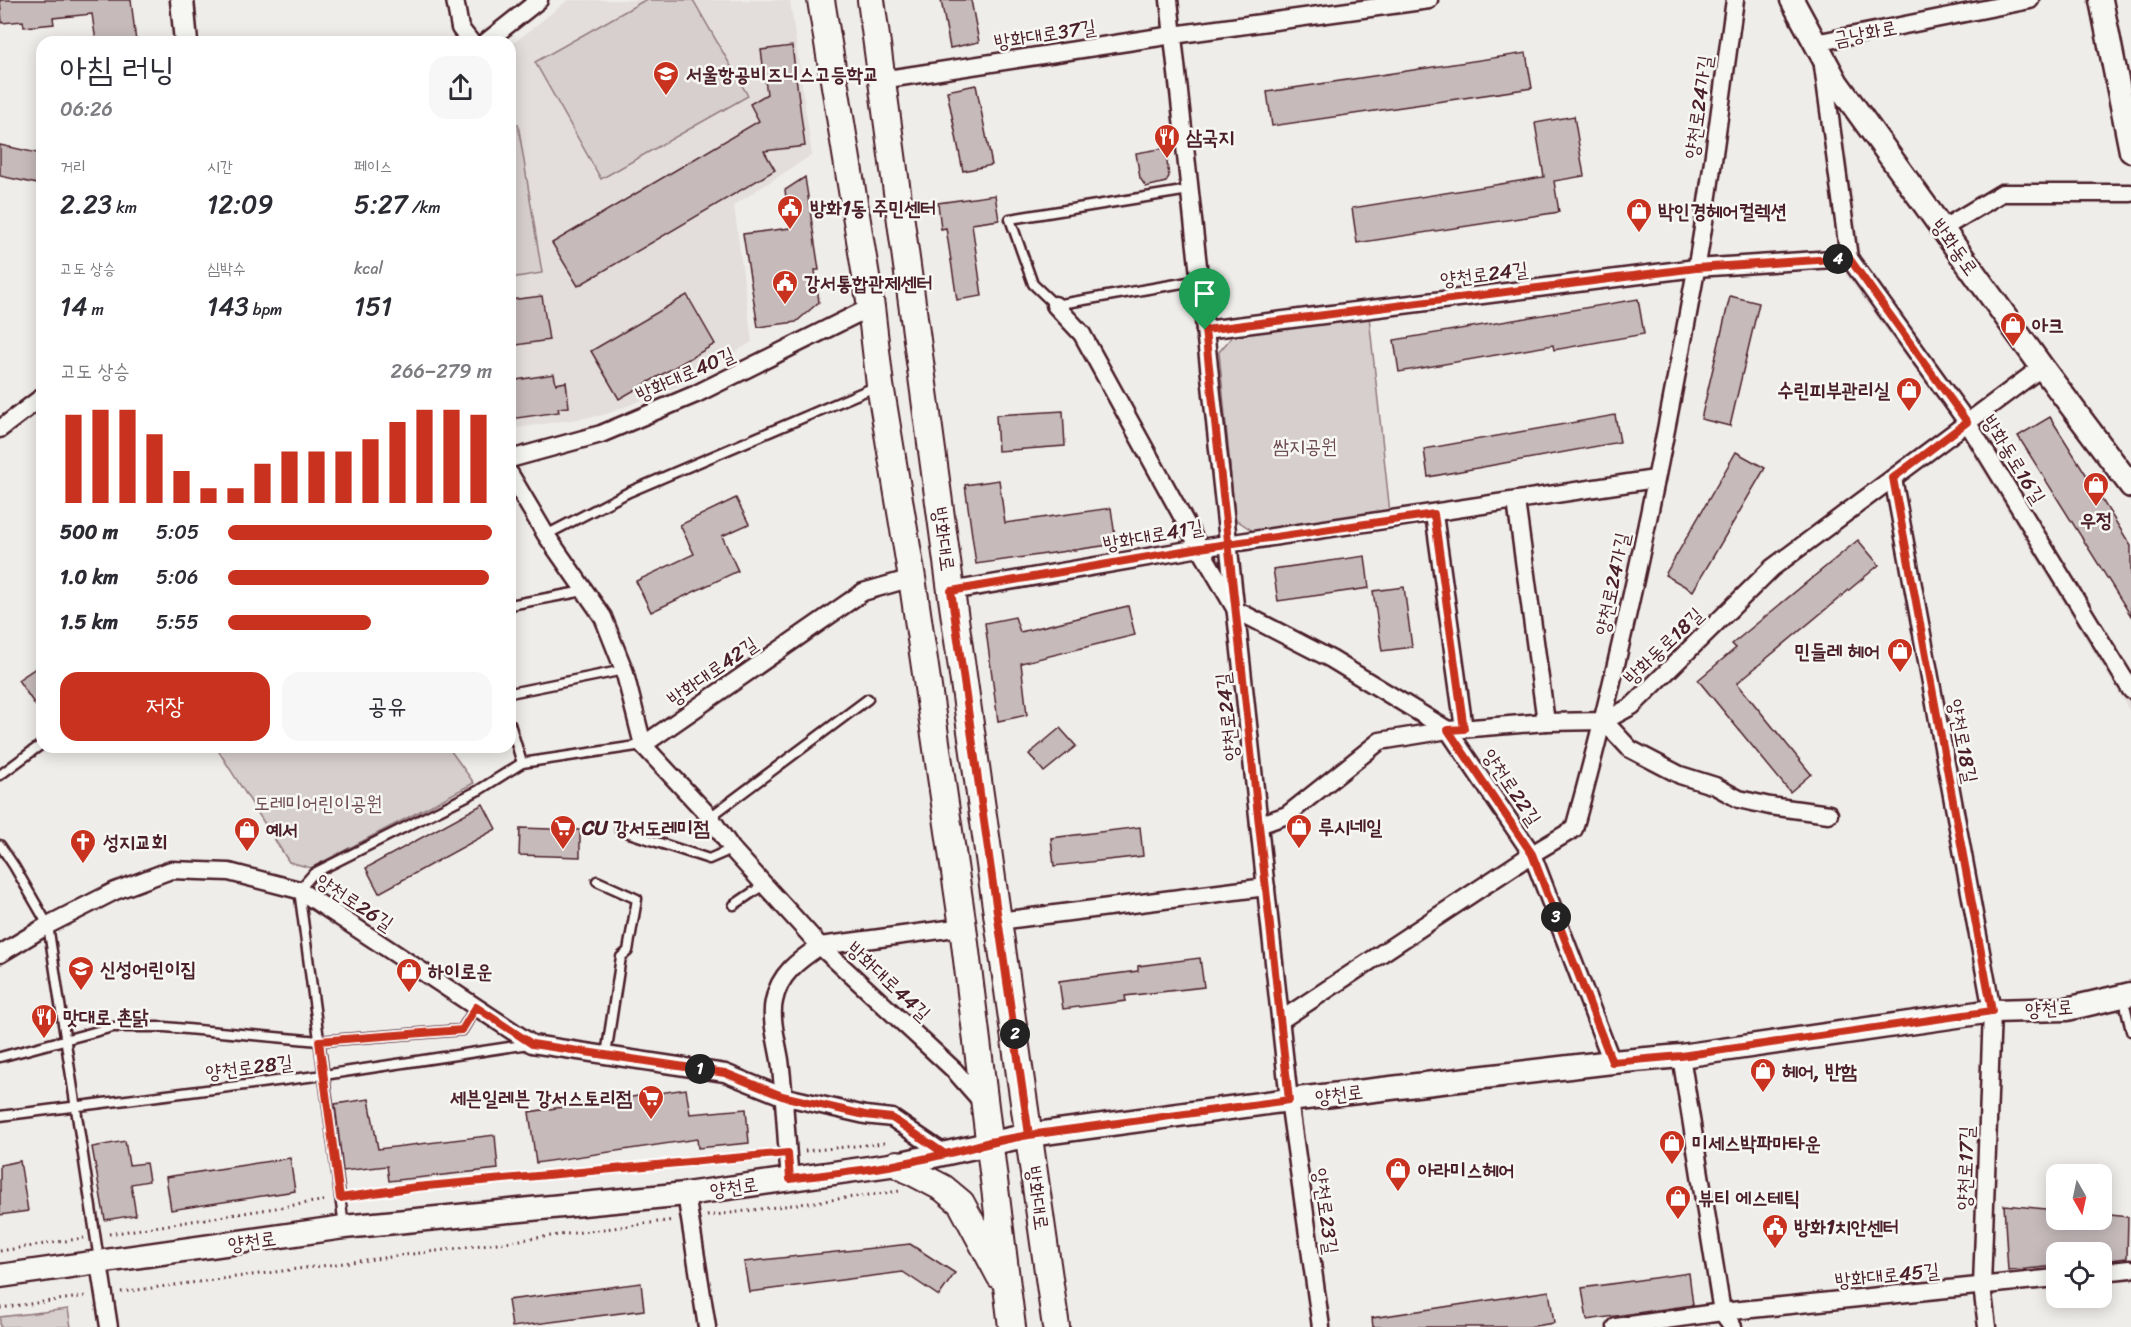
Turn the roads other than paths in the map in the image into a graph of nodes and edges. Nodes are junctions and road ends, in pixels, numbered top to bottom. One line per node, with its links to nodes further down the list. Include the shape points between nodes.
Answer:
1 (182, 0): 13 (main road)
2 (455, 0): 14 (street, via 460,28)
3 (539, 0): 15 (street)
4 (821, 0): 26 (main road, 방화대로)
5 (871, 0): 17 (main road, 방화대로)
6 (1169, 0): 12 (street, 양천로24길)
7 (1429, 0): 12 (street, 방화대로37길)
8 (1735, 0): 23 (street, 양천로24가길)
9 (1792, 0): 16 (main road, 방화동로)
10 (2101, 0): 18 (main road)
11 (2025, 1): 16 (street, 금낭화로)
12 (1173, 35): 17 (street, 방화대로37길); 19 (street, 양천로24길)
13 (185, 36)
14 (466, 36)
15 (494, 36)
16 (1818, 49): 21 (main road, 방화동로, via 1837,83); 22 (street, 방화동로16길)
17 (881, 80): 45 (main road, 방화대로)
18 (2131, 151)
19 (1189, 190): 24 (street, 양천로24길); 25 (lane, via 1010,219 1033,284)
20 (2131, 193): 21 (street, via 2002,192)
21 (1942, 229): 28 (main road, 방화동로)
22 (1849, 258): 23 (street); 31 (street, 방화동로16길)
23 (1696, 268): 27 (street, 양천로24길); 35 (street, 양천로24가길)
24 (1200, 280): 25 (lane); 27 (street, 양천로24길)
25 (1054, 305): 42 (street, via 1082,334)
26 (871, 307): 29 (main road, 방화대로); 33 (street, 방화대로40길, via 696,394 601,434)
27 (1205, 330): 41 (street, 양천로24길)
28 (2042, 367): 31 (street, 방화동로18길); 37 (main road, 방화동로)
29 (880, 384): 40 (lane, via 629,492); 43 (main road, 방화대로)
30 (36, 401): 32 (street)
31 (1967, 422): 34 (street, 방화동로18길); 49 (street, 방화동로16길)
32 (0, 429)
33 (516, 457)
34 (1893, 478): 53 (street, 방화동로18길, via 1772,568 1632,706); 78 (street, 양천로18길)
35 (1655, 479): 38 (street, 방화대로41길); 53 (street, 양천로24가길)
36 (516, 484): 40 (street, 방화대로44길)
37 (2131, 486)
38 (1516, 501): 39 (street, 방화대로41길); 52 (street)
39 (1434, 514): 41 (street, 방화대로41길); 54 (street)
40 (546, 535): 44 (street, 방화대로44길)
41 (1229, 544): 42 (street, 방화대로41길); 47 (street, 양천로24길)
42 (1200, 548): 45 (street, 방화대로41길); 47 (street)
43 (912, 578): 56 (street, 방화대로42길, via 863,592); 74 (main road, 방화대로)
44 (584, 591): 46 (lane); 48 (street, 방화대로44길, via 603,617)
45 (951, 591): 72 (main road, 방화대로)
46 (516, 604)
47 (1236, 610): 54 (street, 양천로22길); 62 (street, 양천로24길)
48 (624, 670): 50 (lane); 56 (street, 방화대로44길)
49 (2131, 690)
50 (516, 692)
51 (868, 699): 61 (lane)
52 (1546, 722): 53 (street, 방화동로18길); 54 (street, 방화동로18길)
53 (1604, 722): 60 (street, via 1630,749 1739,799); 66 (street, 양천로24가길, via 1574,829)
54 (1456, 730): 62 (street, 방화동로18길, via 1380,741 1287,815); 66 (street, 양천로22길)
55 (516, 744): 58 (lane)
56 (643, 744): 58 (lane, 방화대로42길); 61 (street, 방화대로44길)
57 (36, 748): 59 (lane)
58 (522, 763): 70 (lane, 방화대로42길, via 479,790 314,873)
59 (0, 775)
60 (1829, 814)
61 (710, 817): 65 (street, 방화대로44길)
62 (1259, 825): 69 (street, 양천로24길)
63 (620, 830): 65 (lane, via 709,860)
64 (0, 845): 73 (lane)
65 (732, 849): 68 (street, 방화대로44길)
66 (1532, 854): 80 (street, 양천로24가길); 87 (street, 양천로22길)
67 (597, 881): 84 (lane, via 637,900 628,951 621,957)
68 (765, 884): 71 (lane); 75 (street, 방화대로44길)
69 (1266, 886): 72 (street); 80 (street, 양천로24길)
70 (300, 890): 73 (street, 양천로26길, via 229,872 171,870 115,891); 77 (street, 양천로26길); 82 (lane)
71 (734, 905)
72 (999, 921): 94 (main road, 방화대로)
73 (48, 926): 76 (street, 양천로26길); 81 (lane)
74 (963, 927): 75 (street); 92 (main road, 방화대로)
75 (820, 946): 89 (street, via 786,973 774,1001); 92 (street, 방화대로44길, via 954,1070)
76 (0, 954)
77 (476, 1007): 82 (lane, via 462,1030); 83 (street, 양천로26길)
78 (1992, 1011): 79 (main road, 양천로); 85 (main road, 양천로); 106 (street, 양천로17길)
79 (2130, 1011)
80 (1281, 1020): 90 (street, 양천로24길)
81 (65, 1039): 82 (lane, 양천로28길, via 113,1027 165,1027); 86 (lane, 양천로28길); 91 (lane)
82 (319, 1041): 88 (lane)
83 (532, 1044): 84 (street, 양천로26길); 88 (lane, 양천로28길)
84 (606, 1055): 89 (street, 양천로26길, via 725,1073)
85 (1681, 1056): 87 (main road, 양천로); 108 (street)
86 (0, 1057)
87 (1612, 1062): 90 (main road, 양천로)
88 (324, 1074): 91 (lane, 양천로28길); 100 (lane)
89 (782, 1096): 97 (street, 양천로26길, via 892,1118); 98 (street)
90 (1289, 1100): 94 (main road, 양천로); 113 (street, 양천로23길)
91 (75, 1106): 93 (lane, 양천로28길); 101 (lane)
92 (986, 1106): 95 (main road, 방화대로)
93 (0, 1116)
94 (1029, 1135): 95 (main road, 양천로); 112 (main road, 방화대로)
95 (989, 1142): 97 (main road, 양천로); 107 (main road, 방화대로)
96 (891, 1154): 97 (main road, 양천로); 98 (main road, 양천로); 107 (main road, via 961,1203)
97 (945, 1154)
98 (790, 1179): 99 (main road, 양천로)
99 (686, 1194): 100 (main road, 양천로); 110 (street)
100 (344, 1227): 101 (main road, 양천로)
101 (99, 1263): 104 (main road, 양천로); 109 (street)
102 (2131, 1269): 103 (street)
103 (2112, 1271)
104 (0, 1276)
105 (2046, 1279): 106 (street, 방화대로45길)
106 (1982, 1286): 108 (street, 방화대로45길); 116 (street, 양천로17길)
107 (1007, 1289): 111 (main road, 방화대로)
108 (1722, 1312): 114 (street, 방화대로45길); 115 (street)
109 (109, 1327)
110 (707, 1327)
111 (1012, 1327)
112 (1056, 1327)
113 (1321, 1327)
114 (1616, 1327)
115 (1733, 1327)
116 (1987, 1327)

